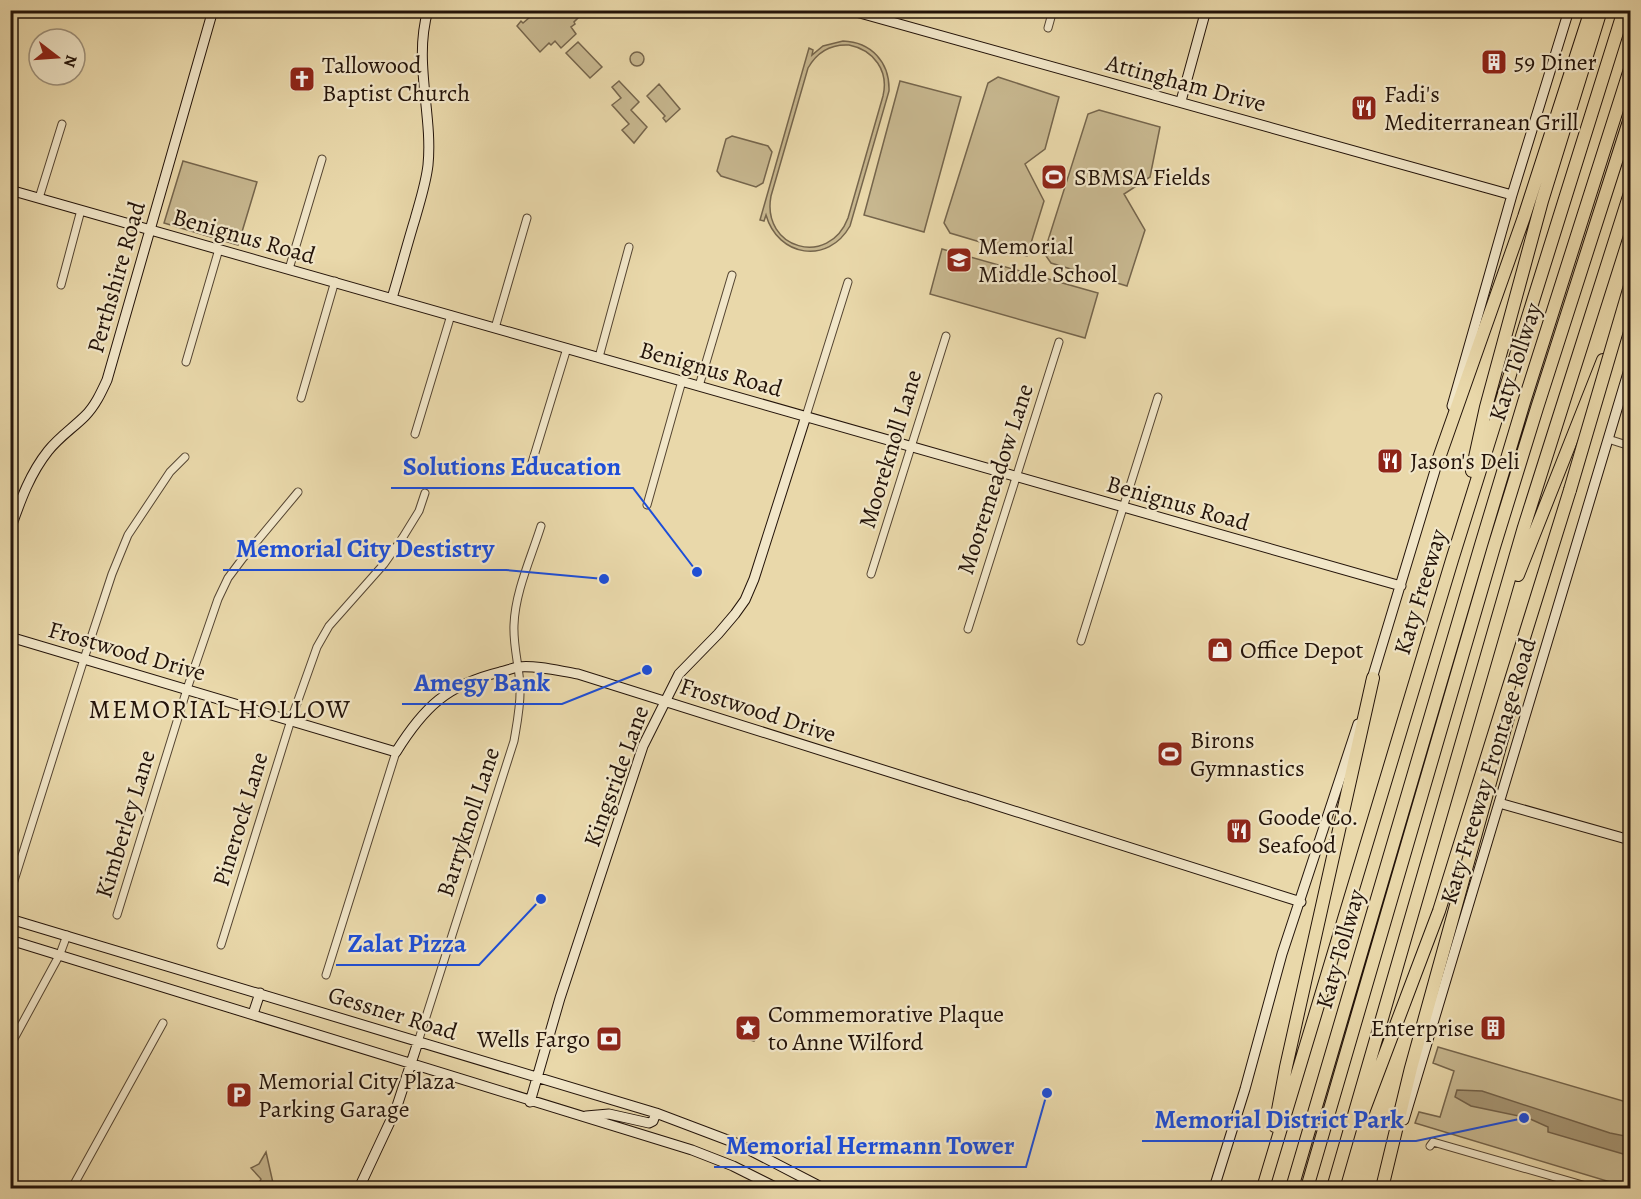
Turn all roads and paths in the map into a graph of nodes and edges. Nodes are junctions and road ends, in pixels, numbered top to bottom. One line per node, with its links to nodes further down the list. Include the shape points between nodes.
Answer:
1 (213, 10): 22 (street, Perthshire Road)
2 (428, 10): 32 (street, via 422,58 428,166)
3 (849, 10): 12 (street, Attingham Drive)
4 (1053, 10): 10 (street)
5 (1206, 10): 12 (street)
6 (1569, 10): 18 (street)
7 (1591, 10): 51 (highway, via 1524,217)
8 (1601, 10): 61 (highway, via 1539,212 1486,407)
9 (1624, 10): 61 (highway, Katy Freeway)
10 (1048, 28)
11 (1630, 69): 103 (highway, Katy Tollway, via 1480,545)
12 (1181, 101): 18 (street, Attingham Drive)
13 (1630, 118): 104 (highway, Katy Tollway, via 1507,504)
14 (62, 124): 19 (street)
15 (321, 159): 25 (street)
16 (10, 190): 19 (street, Benignus Road)
17 (1630, 193): 67 (highway)
18 (1512, 195): 51 (street)
19 (39, 198): 20 (street, Benignus Road)
20 (81, 210): 22 (street, Benignus Road); 29 (street)
21 (527, 218): 34 (street)
22 (150, 230): 24 (street, Benignus Road); 60 (street, Perthshire Road, via 107,380 86,415 49,450 32,475)
23 (630, 247): 38 (street)
24 (219, 249): 25 (street, Benignus Road); 39 (street)
25 (289, 268): 27 (street, Benignus Road)
26 (732, 276): 42 (street)
27 (335, 282): 32 (street, Benignus Road); 44 (street)
28 (848, 282): 45 (street, Kingsride Lane)
29 (61, 285)
30 (1630, 286): 56 (highway, bridge)
31 (1630, 293): 67 (highway)
32 (392, 298): 33 (street, Benignus Road)
33 (451, 315): 34 (street, Benignus Road); 46 (street)
34 (495, 328): 37 (street, Benignus Road)
35 (946, 336): 48 (street, Mooreknoll Lane)
36 (1059, 342): 53 (street, Mooremeadow Lane)
37 (567, 348): 38 (street, Benignus Road); 52 (street)
38 (599, 357): 41 (street, Benignus Road)
39 (186, 362)
40 (1630, 366): 47 (street, Katy Freeway Frontage Road)
41 (682, 381): 42 (street, Benignus Road); 57 (street)
42 (699, 386): 45 (street, Benignus Road)
43 (1158, 397): 58 (street)
44 (301, 398)
45 (806, 416): 48 (street, Benignus Road); 72 (street, Kingsride Lane, via 744,600 679,674)
46 (416, 434)
47 (1608, 439): 49 (street); 75 (street, Katy Freeway Frontage Road)
48 (911, 446): 53 (street, Benignus Road); 62 (street, Mooreknoll Lane)
49 (1630, 446)
50 (185, 457): 68 (street, via 170,472 128,536)
51 (1439, 458): 63 (street)
52 (530, 469)
53 (1017, 477): 58 (street, Benignus Road); 64 (street, Mooremeadow Lane)
54 (298, 492): 71 (street, Kimberley Lane, via 228,578)
55 (425, 493): 73 (street, Pinerock Lane, via 403,537 317,647)
56 (1569, 493): 105 (highway, via 1432,930); 106 (highway, via 1411,1068)
57 (647, 505)
58 (1122, 507): 63 (street, Benignus Road); 66 (street)
59 (541, 526): 69 (street, Barryknoll Lane, via 514,622)
60 (10, 530)
61 (1452, 561): 97 (highway, Katy Freeway)
62 (871, 574)
63 (1401, 586): 70 (street)
64 (968, 629)
65 (10, 637): 68 (street, Frostwood Drive)
66 (1081, 641)
67 (1490, 643): 105 (highway)
68 (84, 659): 71 (street, Frostwood Drive); 77 (street)
69 (517, 667): 72 (street, Frostwood Drive, via 578,674); 74 (street, Frostwood Drive, via 477,677 439,699 422,714); 89 (street, Barryknoll Lane, via 519,712 514,741)
70 (1373, 678): 78 (street); 97 (highway, via 1286,1067)
71 (188, 689): 73 (street, Frostwood Drive); 79 (street, Kimberley Lane)
72 (664, 701): 78 (street, Frostwood Drive); 92 (street, Kingsride Lane, via 635,767)
73 (291, 720): 74 (street, Frostwood Drive); 83 (street, Pinerock Lane)
74 (396, 752): 85 (street)
75 (1499, 803): 76 (street); 106 (street, Katy Freeway Frontage Road)
76 (1630, 840)
77 (13, 884)
78 (1301, 902): 102 (street, via 1282,954)
79 (117, 915)
80 (10, 919): 81 (street, Gessner Road)
81 (67, 935): 84 (street); 86 (street, Gessner Road)
82 (10, 940): 84 (street, Gessner Road)
83 (221, 945)
84 (60, 954): 87 (street, Gessner Road); 90 (street)
85 (326, 975)
86 (260, 993): 87 (street); 89 (street, Gessner Road)
87 (253, 1014): 91 (street, Gessner Road)
88 (163, 1023): 98 (street)
89 (418, 1042): 91 (street, Barryknoll Lane); 92 (street, Gessner Road)
90 (10, 1046)
91 (411, 1064): 93 (street, Gessner Road); 99 (street, Barryknoll Lane, via 396,1109)
92 (536, 1078): 93 (street, Kingsride Lane); 94 (street, Gessner Road)
93 (530, 1102): 95 (street, Gessner Road)
94 (656, 1113): 95 (street, via 649,1123 609,1114); 101 (street, Gessner Road, via 738,1144)
95 (581, 1117): 100 (street, Gessner Road, via 692,1150)
96 (1430, 1146): 107 (street, via 1433,1142)
97 (1264, 1184)
98 (72, 1188)
99 (359, 1188)
100 (777, 1188)
101 (823, 1188)
102 (1215, 1188)
103 (1292, 1188)
104 (1307, 1188)
105 (1334, 1188)
106 (1383, 1188)
107 (1593, 1188)

